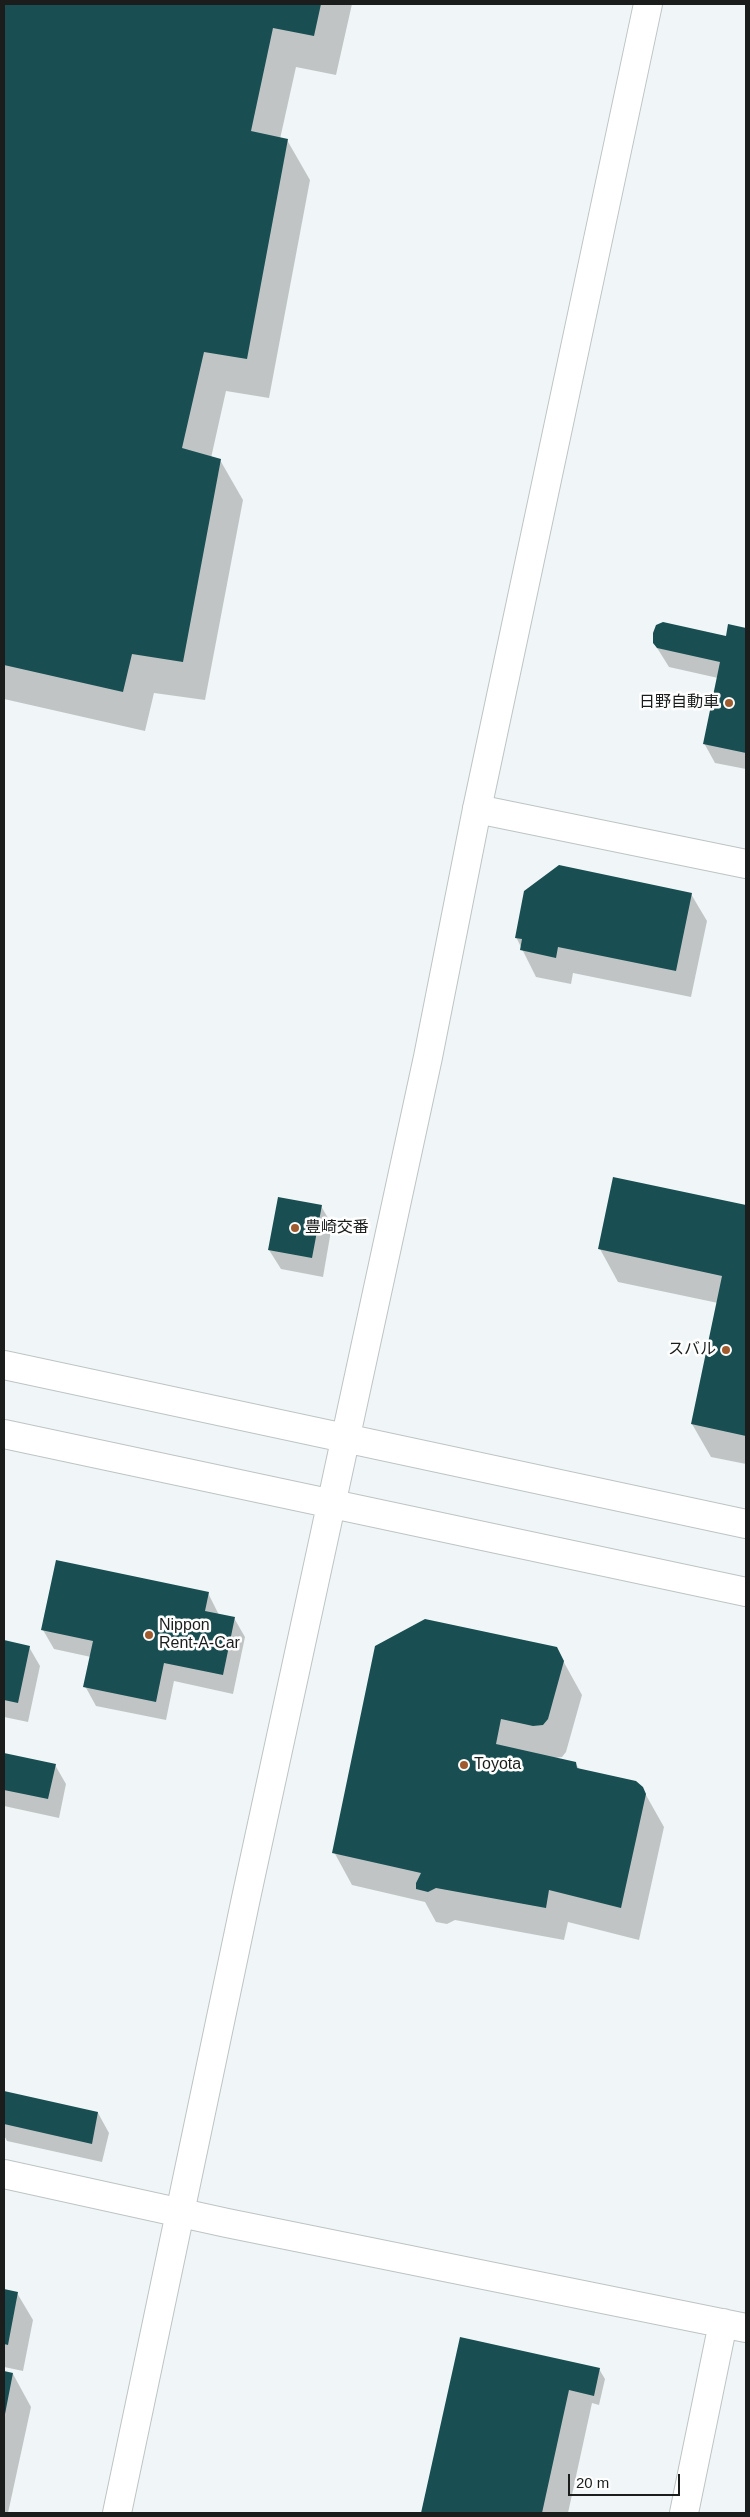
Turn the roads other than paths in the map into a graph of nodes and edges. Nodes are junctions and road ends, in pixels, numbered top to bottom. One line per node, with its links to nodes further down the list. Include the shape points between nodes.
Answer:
1 (648, 4): 2 (street)
2 (477, 809): 3 (street); 6 (street, via 428,1057)
3 (746, 864)
4 (4, 1365): 6 (street)
5 (4, 1434): 7 (street)
6 (345, 1438): 7 (street); 8 (street)
7 (331, 1504): 9 (street); 11 (street)
8 (746, 1524)
9 (746, 1592)
10 (4, 2174): 11 (street)
11 (180, 2213): 12 (street); 13 (street)
12 (735, 2326): 14 (street)
13 (116, 2513)
14 (684, 2513)

